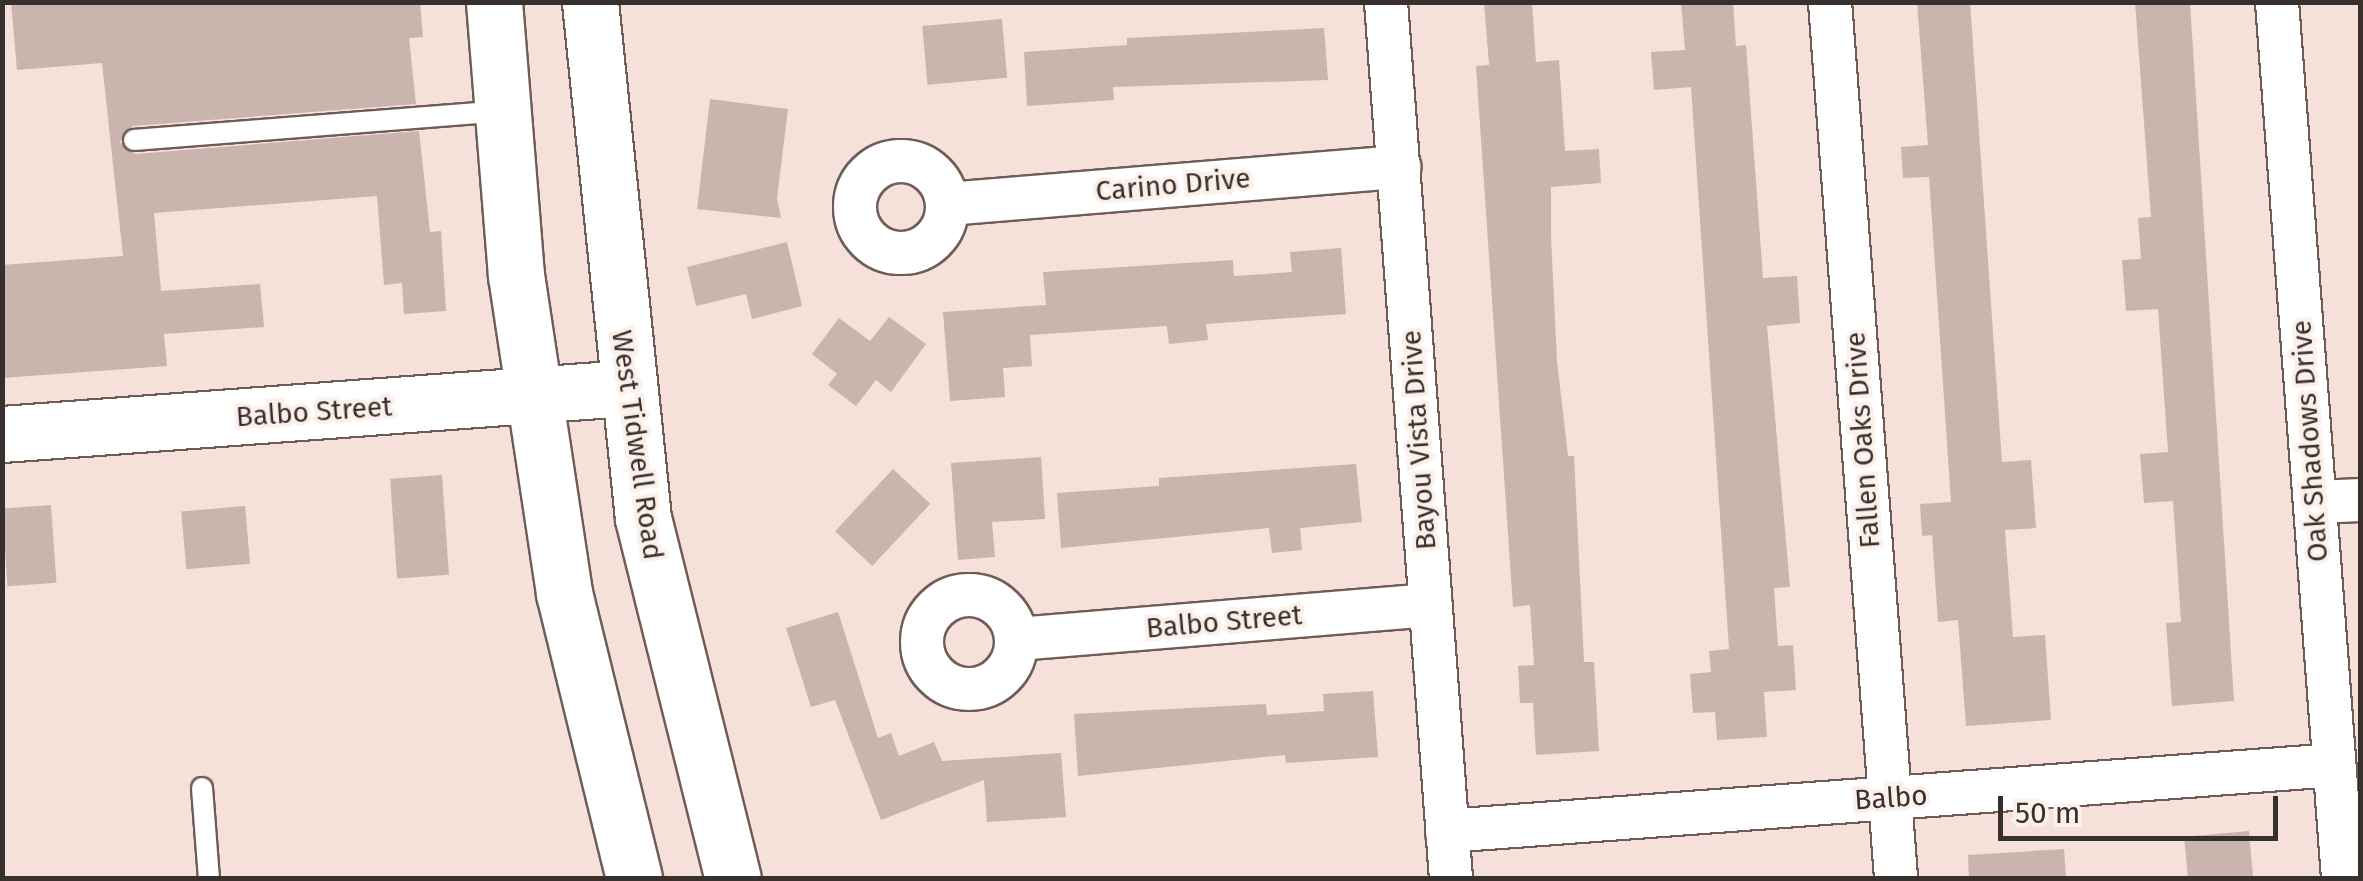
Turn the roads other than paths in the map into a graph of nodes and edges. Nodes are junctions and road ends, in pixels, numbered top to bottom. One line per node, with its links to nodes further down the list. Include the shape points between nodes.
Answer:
1 (494, 2): 6 (main road)
2 (590, 2): 10 (main road, West Tidwell Road)
3 (1386, 2): 8 (street, Bayou Vista Drive)
4 (1830, 2): 19 (street, Fallen Oaks Drive)
5 (2277, 2): 14 (street, Oak Shadows Drive)
6 (503, 110): 7 (lane); 11 (main road)
7 (134, 140)
8 (1399, 166): 9 (street, Carino Drive); 15 (street, Bayou Vista Drive)
9 (947, 204)
10 (626, 388): 11 (main road, Balbo Street); 23 (main road, West Tidwell Road, via 644,518)
11 (532, 397): 12 (main road, Balbo Street); 22 (main road, via 564,593)
12 (2, 434)
13 (2360, 500): 14 (street)
14 (2315, 502): 17 (street, Oak Shadows Drive)
15 (1431, 605): 16 (street, Balbo Street); 20 (street, Bayou Vista Drive)
16 (1017, 638)
17 (2335, 765): 19 (street, Balbo); 26 (street, Oak Shadows Drive)
18 (202, 788): 21 (lane)
19 (1890, 798): 20 (street, Balbo); 25 (street, Fallen Oaks Drive)
20 (1447, 831): 24 (street, Bayou Vista Drive)
21 (209, 878)
22 (634, 878)
23 (733, 878)
24 (1450, 878)
25 (1896, 878)
26 (2343, 878)

